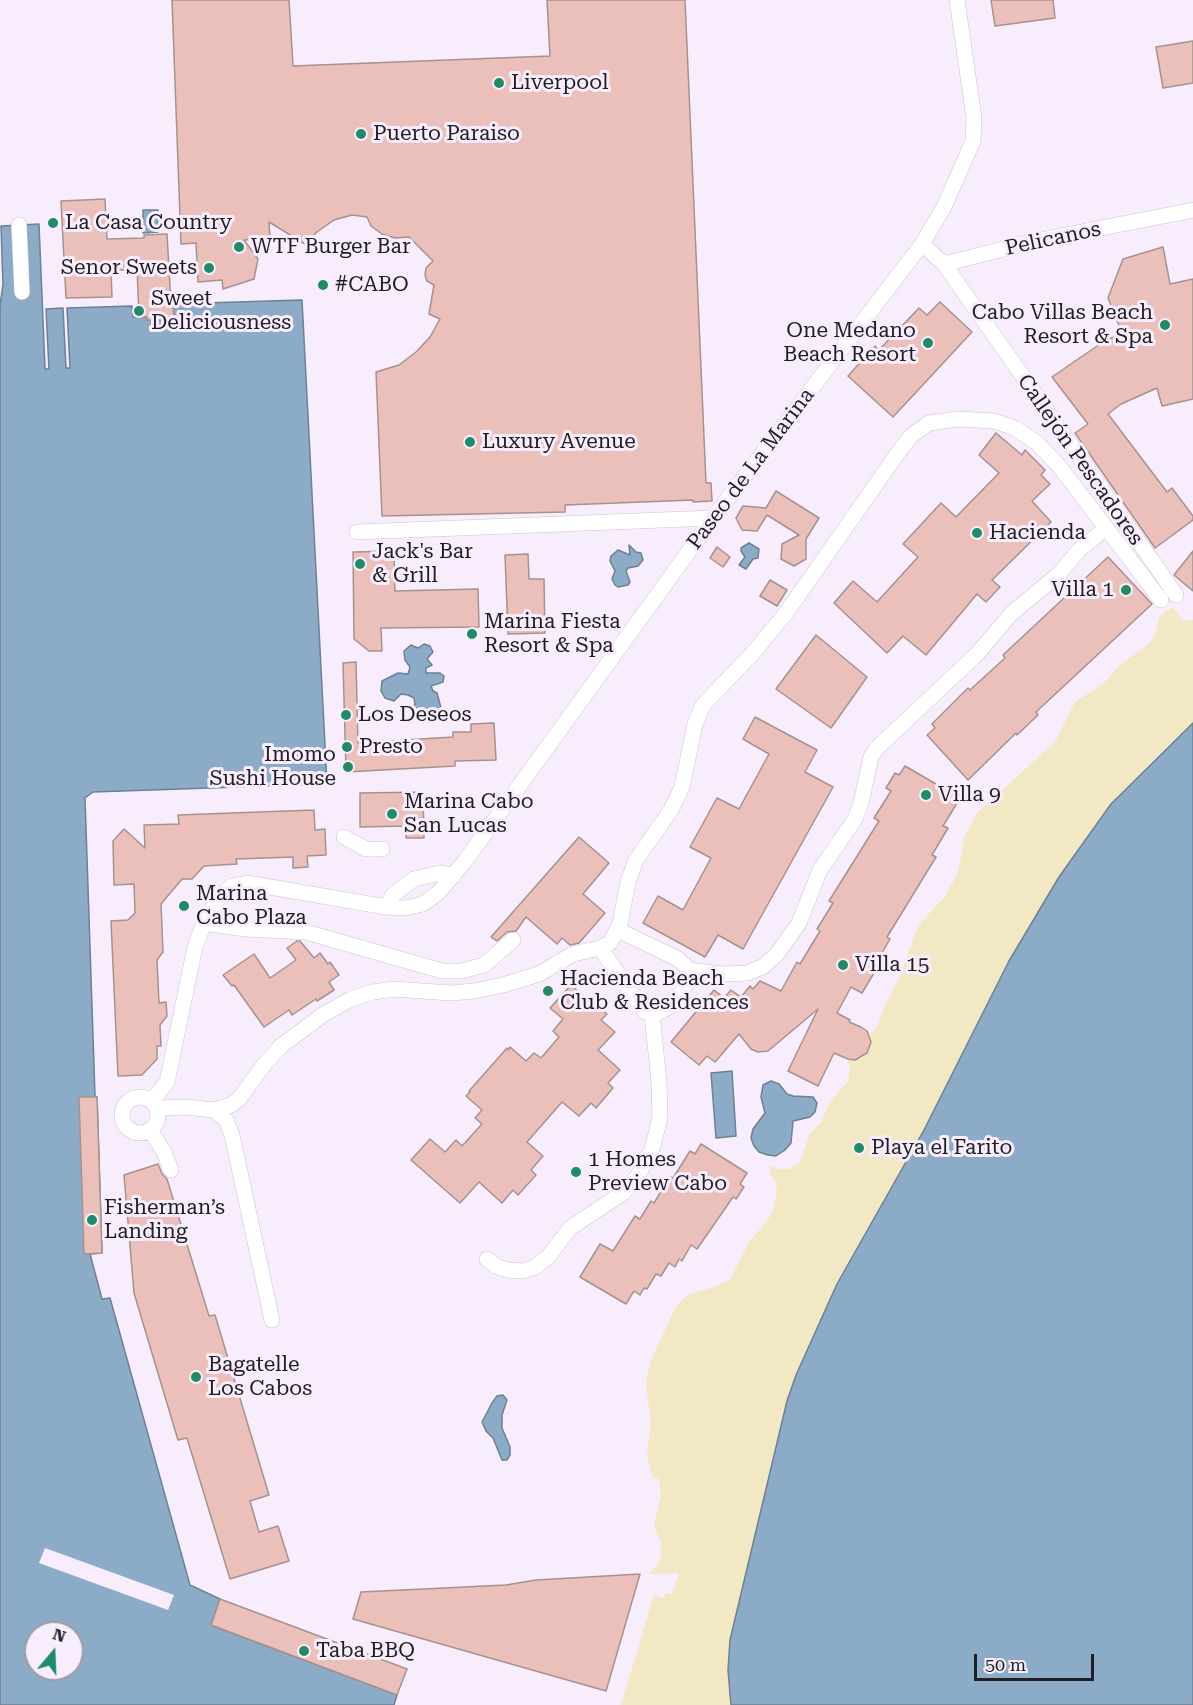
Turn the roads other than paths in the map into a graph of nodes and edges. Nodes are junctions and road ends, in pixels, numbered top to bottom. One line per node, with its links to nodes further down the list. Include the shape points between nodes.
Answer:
1 (957, 0): 4 (street, Paseo de La Marina, via 974,135 945,207)
2 (1193, 210): 5 (street, Pelicanos, via 1035,241)
3 (19, 225): 6 (street)
4 (922, 244): 5 (street); 7 (street, Paseo de La Marina)
5 (944, 264): 8 (street, Callejón Pescadores, via 1168,598)
6 (22, 292)
7 (713, 518): 9 (street); 12 (street, Paseo de La Marina)
8 (1106, 528): 15 (street, via 1049,454 1015,428 994,421 957,419 935,421 918,431 900,450 786,613 703,705 694,724 682,787 636,860); 18 (street, via 1012,613 977,654 876,749 855,819 820,870 799,923 777,954 764,966 747,973)
9 (357, 532)
10 (344, 837): 11 (street, via 366,849)
11 (382, 849)
12 (454, 875): 13 (street, Paseo de La Marina, via 434,897 418,906); 13 (street, via 439,873 414,879 393,895)
13 (386, 907): 14 (street, Paseo de La Marina, via 242,884 219,897)
14 (204, 923): 16 (street, via 296,931 442,971 484,965); 20 (street, Paseo de La Marina, via 195,947 168,1077)
15 (618, 930): 17 (street, via 610,943); 18 (street, via 678,959)
16 (513, 940)
17 (600, 948): 19 (street, via 639,1006); 21 (street, via 573,954 539,974 474,991 394,989 351,999 281,1046 236,1103)
18 (688, 970): 19 (street, via 677,1000)
19 (652, 1014): 24 (street, via 660,1118 652,1149 638,1177 622,1193 570,1228 535,1267 507,1270)
20 (155, 1105): 21 (street); 22 (street, Paseo de La Marina, via 158,1120); 22 (street, via 143,1097 133,1098 122,1115 125,1125 133,1131)
21 (214, 1110): 25 (street, via 226,1120 232,1135)
22 (150, 1130): 23 (street)
23 (171, 1170)
24 (487, 1259)
25 (272, 1320)

